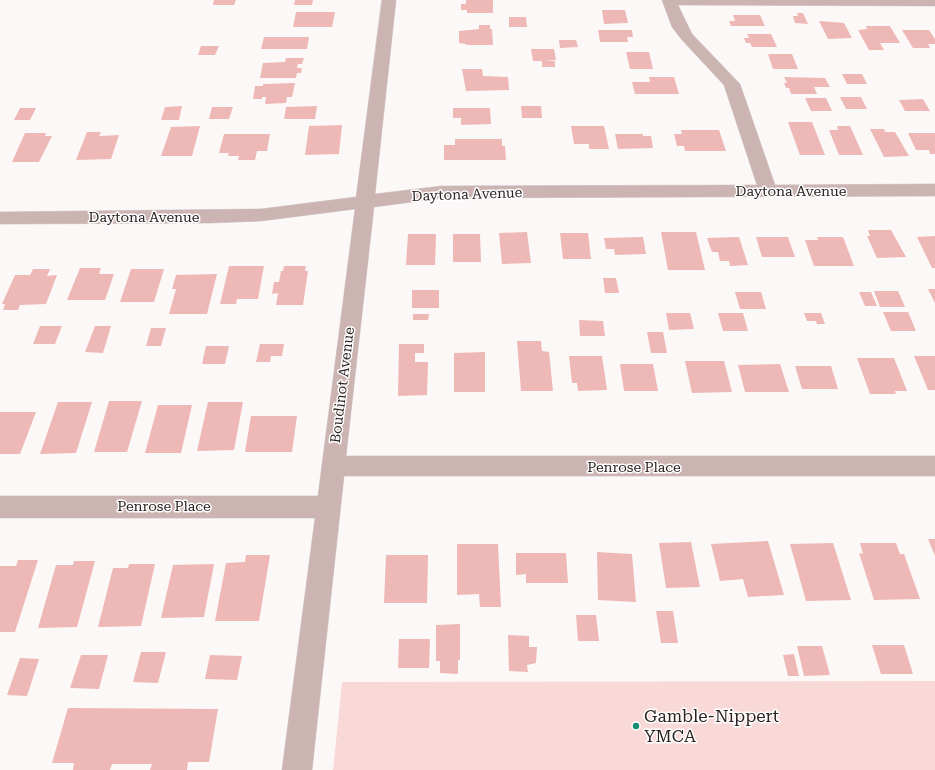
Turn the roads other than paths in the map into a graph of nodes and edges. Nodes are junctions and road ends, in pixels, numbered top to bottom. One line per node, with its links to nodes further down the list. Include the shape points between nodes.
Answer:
1 (389, 0): 6 (street, Boudinot Avenue)
2 (669, 1): 3 (street); 5 (street, via 679,29 732,84)
3 (935, 2)
4 (935, 190): 5 (street, Daytona Avenue)
5 (768, 191): 6 (street, Daytona Avenue, via 442,192)
6 (364, 200): 7 (street, Daytona Avenue, via 262,215); 8 (street, Boudinot Avenue)
7 (0, 218)
8 (332, 466): 9 (street, Penrose Place); 11 (street, Boudinot Avenue)
9 (935, 466)
10 (0, 507): 11 (street, Penrose Place)
11 (327, 507): 12 (street, Boudinot Avenue)
12 (297, 770)

